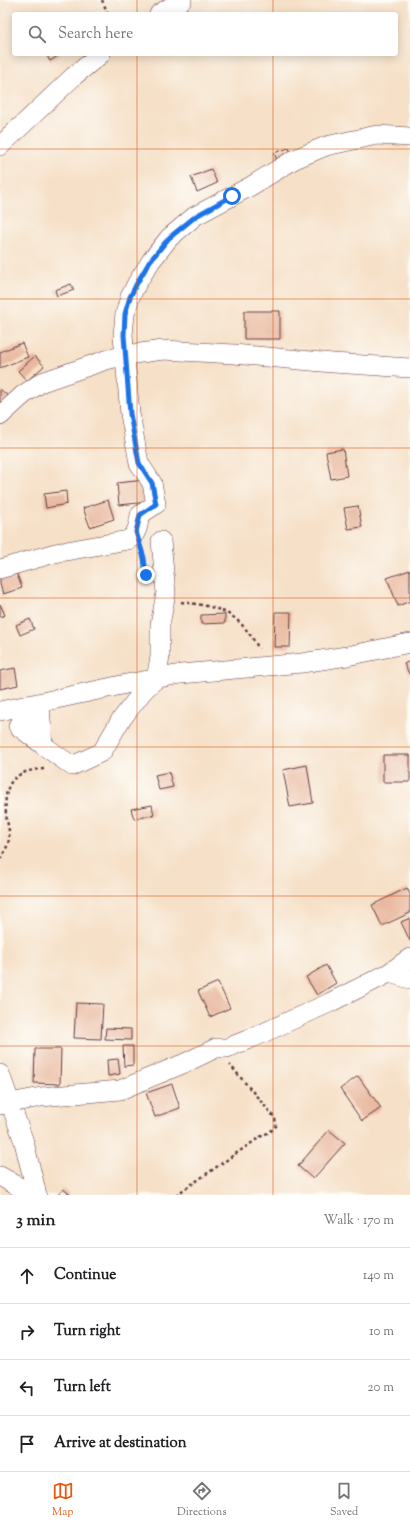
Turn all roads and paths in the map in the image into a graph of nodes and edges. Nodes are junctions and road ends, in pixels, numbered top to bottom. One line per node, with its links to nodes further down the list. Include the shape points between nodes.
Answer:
1 (102, 0): 3 (path)
2 (182, 0): 4 (street)
3 (107, 12)
4 (162, 12)
5 (99, 56): 7 (street)
6 (410, 137): 8 (street, via 377,135 311,151 196,216 169,238 150,261 137,283 125,314)
7 (0, 146)
8 (126, 355): 9 (street, via 163,350); 10 (street, via 42,382); 12 (street, via 130,414 139,463 152,483 156,504 140,515 136,532 128,540 56,553)
9 (410, 368)
10 (0, 416)
11 (161, 541): 16 (street, via 166,593 160,625 160,657)
12 (0, 569)
13 (176, 601): 15 (path, via 214,607 230,615 251,635)
14 (410, 643): 15 (street, via 347,656)
15 (269, 667): 16 (street, via 181,674)
16 (156, 679): 17 (street); 18 (street, via 120,721 102,752 72,766)
17 (0, 711)
18 (43, 745)
19 (410, 958): 20 (street)
20 (389, 973): 21 (street); 22 (street, via 252,1038 227,1048)
21 (410, 979)
22 (216, 1048): 24 (street, via 120,1090 64,1094); 28 (path, via 270,1111 276,1120 276,1126)
23 (0, 1074): 24 (street)
24 (5, 1104): 27 (street, via 24,1142)
25 (0, 1176): 26 (street)
26 (33, 1195)
27 (37, 1195)
28 (176, 1195)

